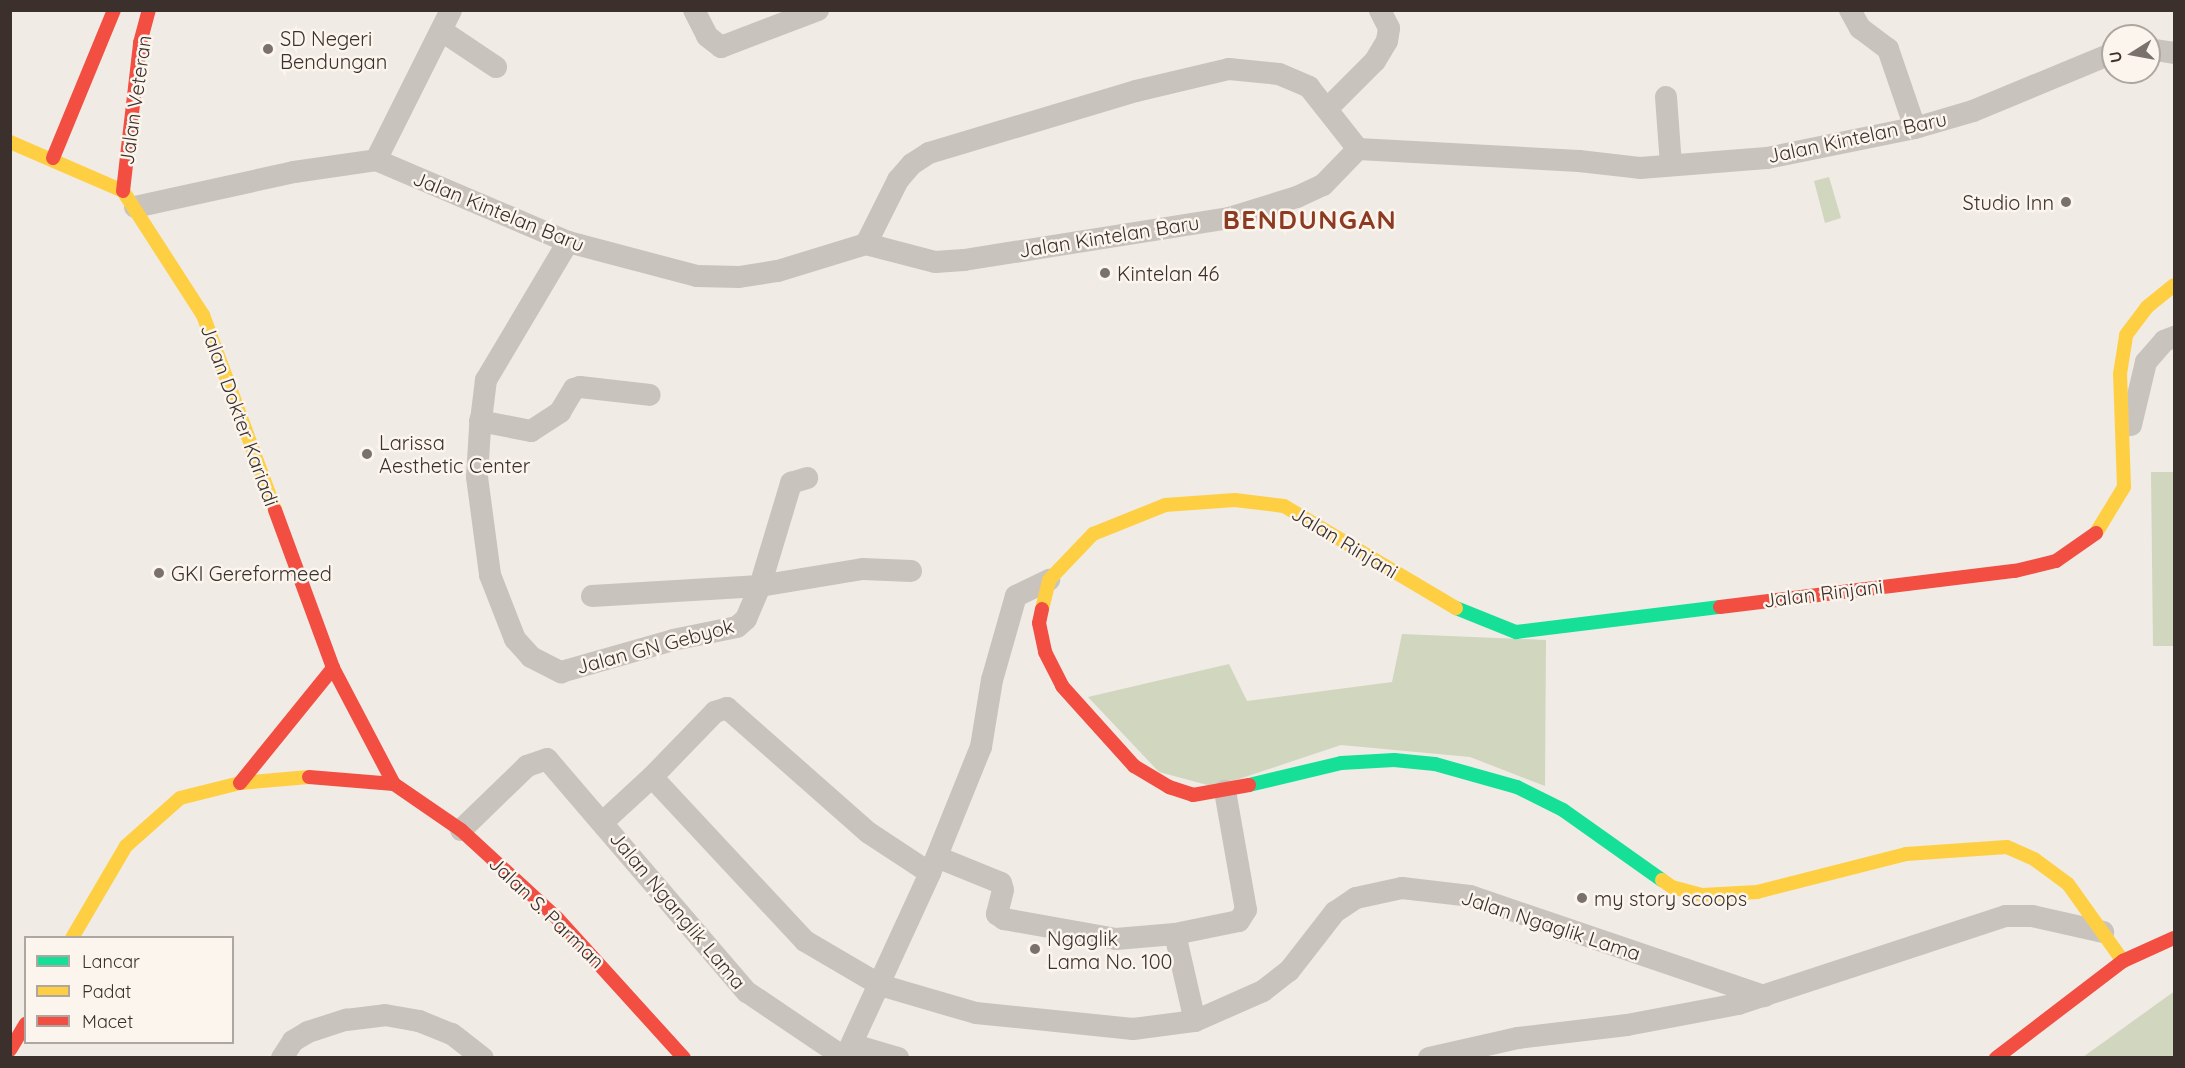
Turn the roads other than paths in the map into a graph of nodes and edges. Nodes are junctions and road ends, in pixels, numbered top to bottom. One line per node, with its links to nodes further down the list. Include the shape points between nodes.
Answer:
1 (114, 10): 15 (main road, Jalan Veteran)
2 (149, 10): 18 (main road, Jalan Veteran, via 140,43)
3 (694, 10): 4 (street, via 707,36 721,46)
4 (818, 10)
5 (1380, 10): 11 (street, via 1389,28 1387,40 1375,61)
6 (1850, 10): 12 (street, via 1860,28 1888,49)
7 (446, 21): 9 (street); 16 (street)
8 (2101, 58): 12 (street, Jalan Kintelan Baru, via 1973,111)
9 (496, 67)
10 (1666, 97): 17 (street)
11 (1328, 108): 14 (street); 20 (street, via 1309,87 1279,74 1229,69 1136,91 930,153 912,164 898,180)
12 (1915, 128): 17 (street, Jalan Kintelan Baru, via 1767,158)
13 (10, 142): 15 (main road)
14 (1358, 149): 17 (street, Jalan Kintelan Baru, via 1640,168); 20 (street, Jalan Kintelan Baru, via 1323,185 1229,218 964,260 935,262)
15 (53, 158): 18 (main road)
16 (376, 160): 18 (street); 19 (street, Jalan Kintelan Baru)
17 (1671, 165)
18 (129, 199): 31 (main road, Jalan Dokter Kariadi, via 212,335)
19 (568, 242): 20 (street, Jalan Kintelan Baru, via 697,276 740,277 778,271); 24 (street, Jalan GN Gebyok, via 486,380)
20 (866, 244)
21 (2175, 285): 25 (main road, Jalan Rinjani, via 2146,307 2126,335 2120,374)
22 (2175, 337): 25 (street, via 2164,341 2146,362)
23 (650, 395): 24 (street, via 580,387 574,389 560,412 531,431)
24 (480, 421): 29 (street, Jalan GN Gebyok, via 477,477 490,575 515,639 546,667 561,672 673,640 738,627 746,619)
25 (2126, 453): 28 (main road, Jalan Rinjani, via 2124,487 2093,537 2056,561 2015,571 1516,632 1449,605 1284,506 1235,500 1165,505 1124,519 1094,534)
26 (807, 478): 29 (street, Jalan GN Gebyok, via 791,483)
27 (911, 571): 29 (street, via 834,572)
28 (1049, 580): 35 (main road, via 1039,623 1045,652 1062,686 1134,766 1193,795); 38 (street, via 1016,596 992,680 981,747)
29 (760, 586): 30 (street)
30 (592, 596)
31 (333, 668): 33 (main road); 34 (main road, Jalan Dokter Kariadi)
32 (652, 777): 36 (street); 38 (street, via 715,712 727,708 869,834); 44 (street, Jalan Ngaglik Lama, via 805,941)
33 (240, 783): 34 (main road, via 298,776); 41 (main road, via 180,798 126,846)
34 (394, 784): 37 (main road, Jalan S. Parman)
35 (1225, 791): 39 (main road, via 1341,763 1394,759 1435,764 1517,787 1563,810 1672,887 1702,895 1756,892 1906,854 2007,847 2034,859 2068,884); 40 (street, via 1244,917)
36 (603, 822): 37 (street, Jalan Nganglik Lama, via 547,759 527,765); 49 (street, Jalan Nganglik Lama, via 747,992)
37 (461, 830): 52 (main road, Jalan S. Parman, via 590,950)
38 (933, 865): 40 (street, via 1001,883 998,914 1004,919 1116,939); 44 (street)
39 (2103, 932): 43 (main road); 45 (street, via 2032,916 2006,916)
40 (1174, 934): 46 (street)
41 (73, 936)
42 (2175, 938): 43 (main road)
43 (2123, 961): 55 (main road)
44 (880, 985): 46 (street, Jalan Ngaglik Lama, via 976,1013 1007,1017 1133,1029); 49 (street)
45 (1764, 996): 46 (street, Jalan Ngaglik Lama, via 1470,896 1402,888 1356,898 1335,912 1280,978 1263,991); 54 (street, via 1627,1025 1518,1038)
46 (1195, 1021)
47 (24, 1026): 48 (main road)
48 (10, 1050)
49 (848, 1053): 53 (street)
50 (282, 1058): 51 (street, via 293,1041 308,1032 346,1020 385,1015 419,1021 452,1034)
51 (483, 1058)
52 (684, 1058)
53 (898, 1058)
54 (1429, 1058)
55 (1996, 1058)

